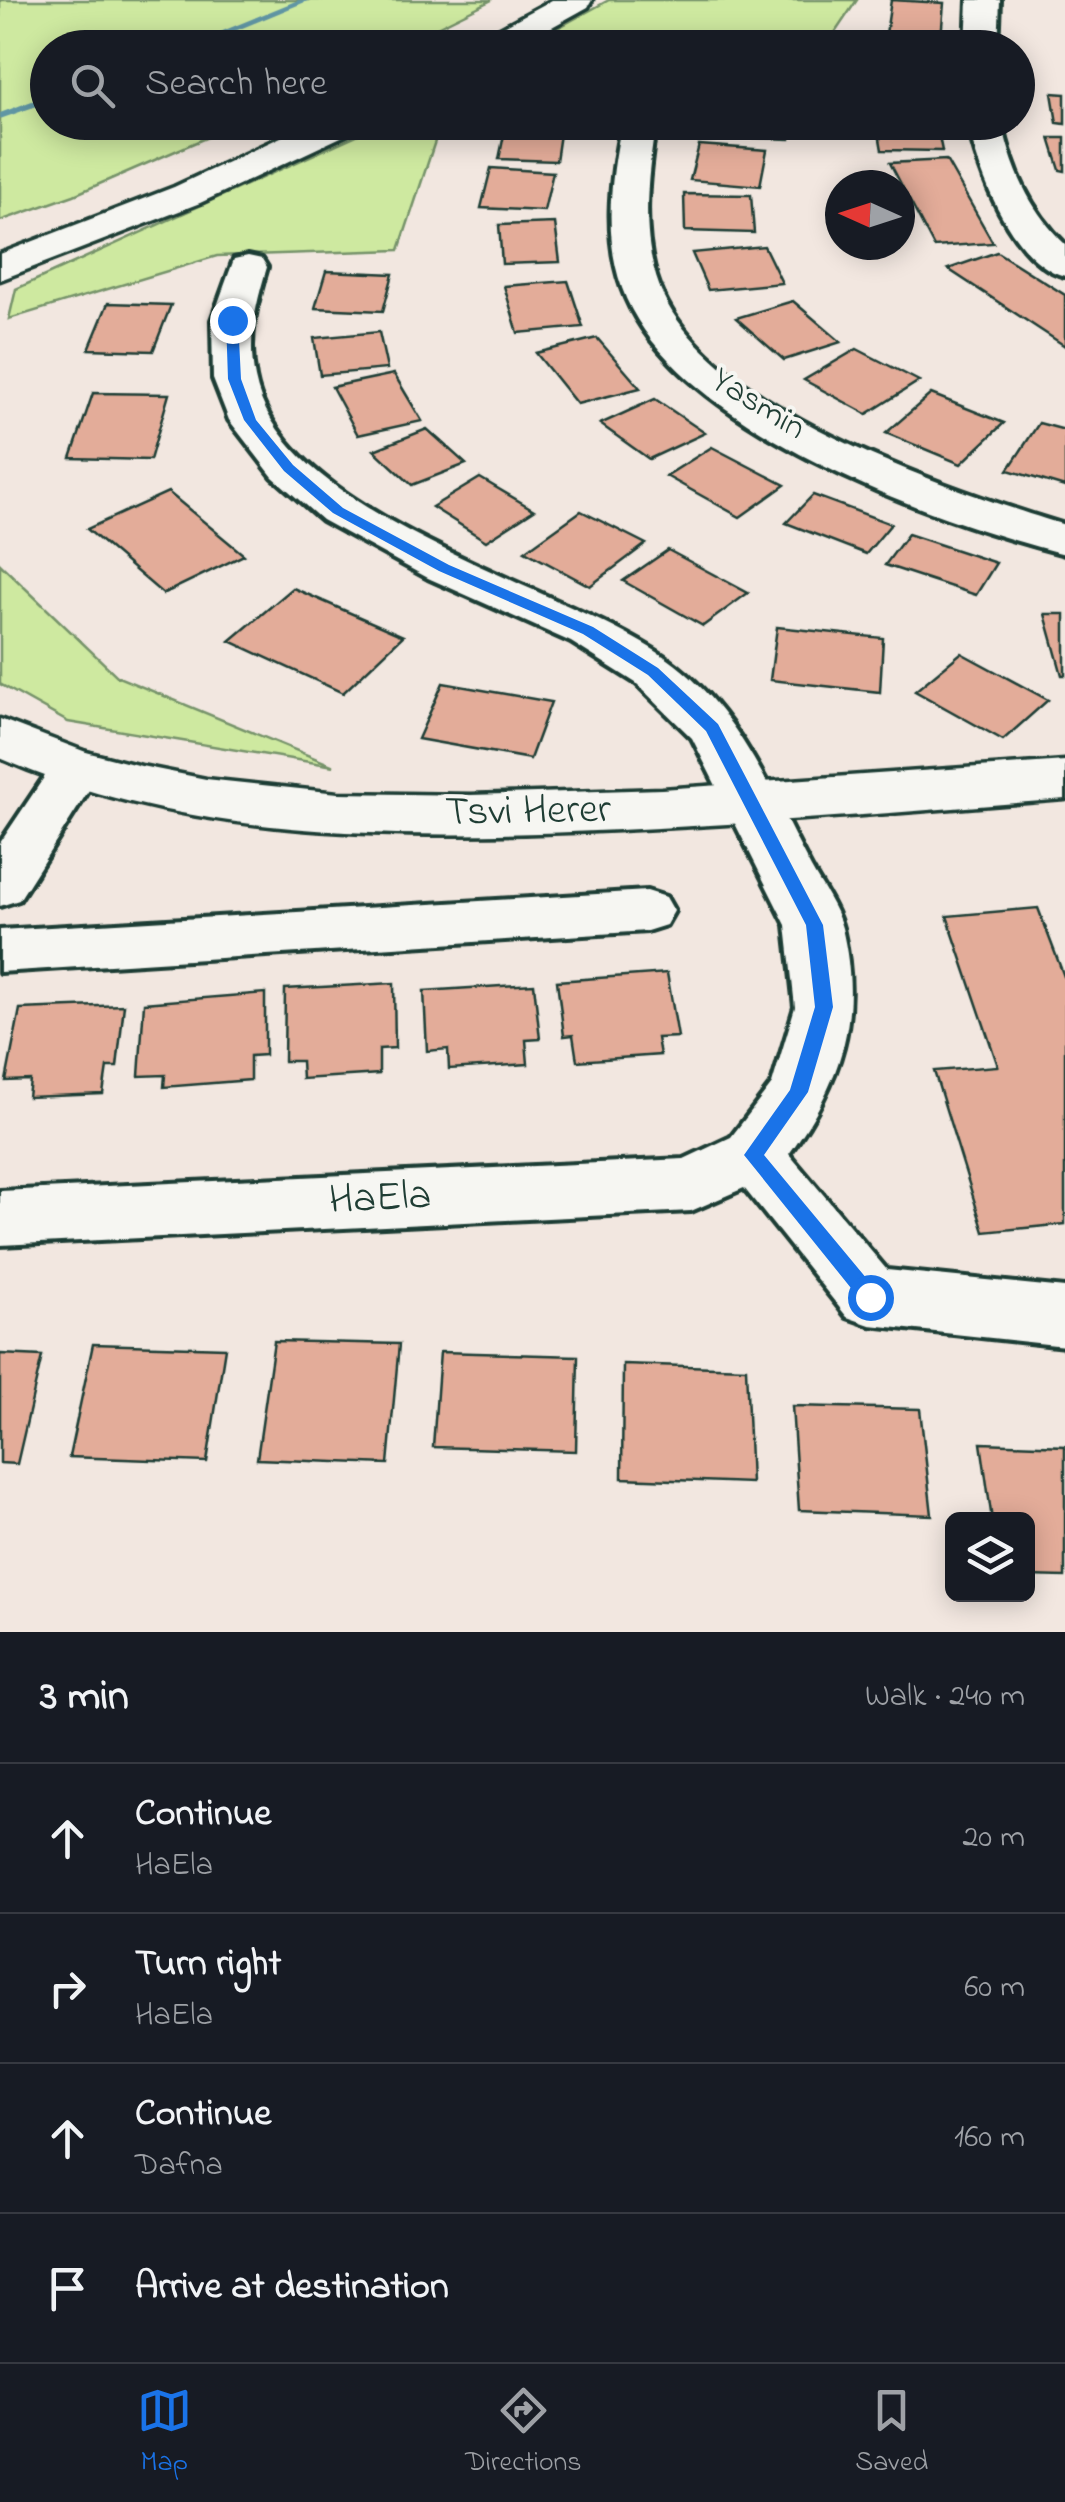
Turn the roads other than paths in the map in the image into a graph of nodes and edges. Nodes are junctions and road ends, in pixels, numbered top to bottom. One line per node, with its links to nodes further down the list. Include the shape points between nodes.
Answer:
1 (576, 0): 3 (street)
2 (984, 0): 4 (street)
3 (521, 30)
4 (983, 30)
5 (304, 140): 10 (street, via 187,195)
6 (636, 140): 11 (street, Yasmin, via 630,244 651,309 697,367 771,420 866,466 984,516)
7 (988, 140): 8 (street, via 1006,198)
8 (1065, 264)
9 (248, 267): 15 (street, HaEla, via 232,320 234,379 250,420 288,468 338,510 444,568 588,631 653,672 712,728)
10 (0, 268)
11 (1065, 540)
12 (0, 737): 13 (street, Tsvi Herer)
13 (77, 768): 15 (street, Tsvi Herer, via 180,793 334,813); 16 (street)
14 (1065, 780): 15 (street, Tsvi Herer)
15 (751, 806): 19 (street, HaEla, via 814,925 824,1007 799,1092)
16 (0, 886)
17 (647, 911): 18 (street)
18 (0, 951)
19 (753, 1155): 20 (street, HaEla, via 692,1185); 21 (street, via 870,1297)
20 (0, 1218)
21 (1065, 1317)

